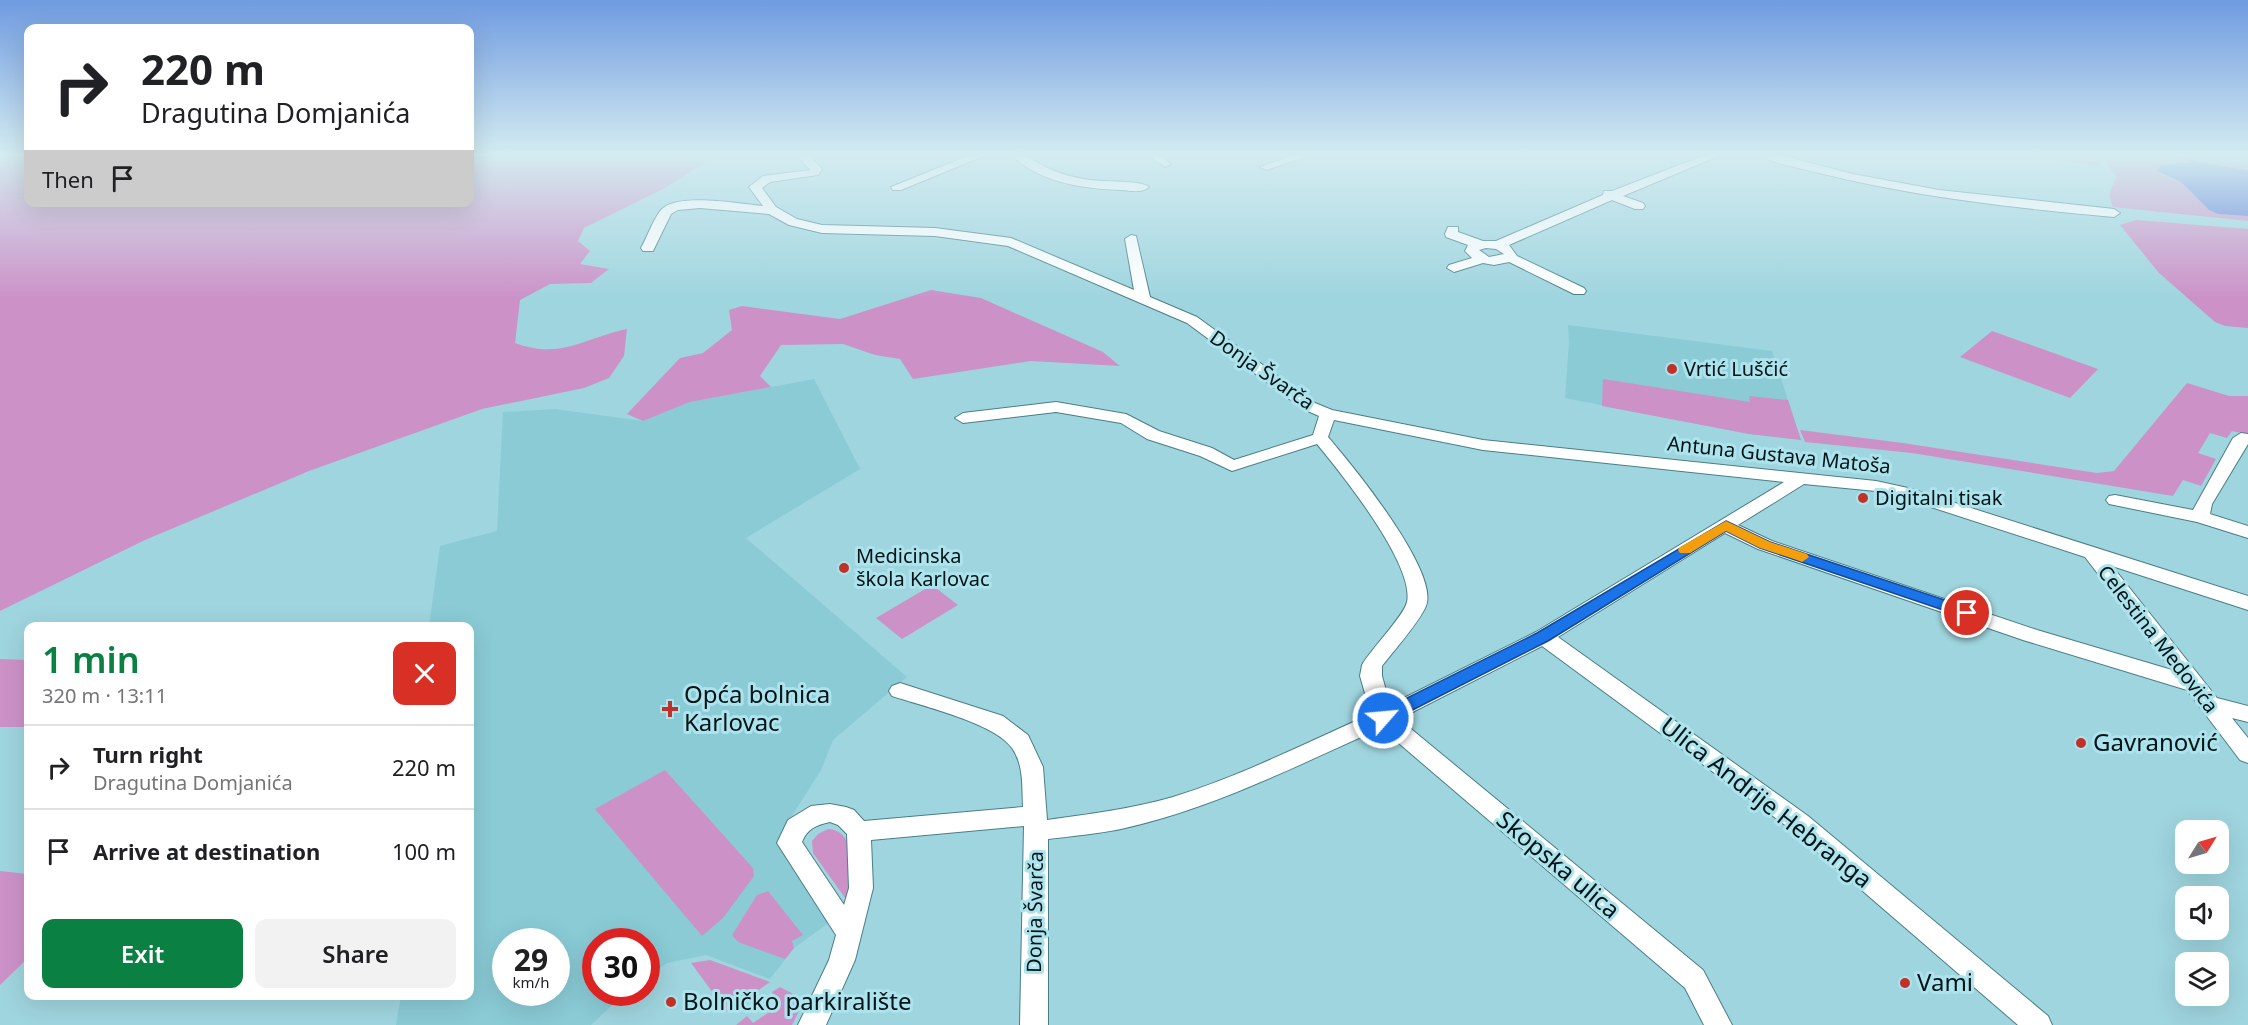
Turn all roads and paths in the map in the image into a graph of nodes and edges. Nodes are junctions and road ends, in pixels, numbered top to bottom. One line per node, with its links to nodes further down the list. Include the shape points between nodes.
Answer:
1 (767, 203): 6 (street)
2 (1604, 203): 11 (street)
3 (1631, 203): 5 (street)
4 (2018, 203): 7 (street)
5 (1639, 206)
6 (772, 210): 10 (street, via 675,205 667,211); 13 (street, Donja Švarča, via 792,222 822,229 935,232 1011,242)
7 (2113, 212)
8 (1453, 230): 11 (street, via 1451,234 1471,254)
9 (1131, 239): 13 (street)
10 (648, 248)
11 (1504, 253): 12 (street)
12 (1579, 291)
13 (1143, 299): 14 (street, Donja Švarča, via 1192,320 1309,406)
14 (1328, 414): 16 (street, Donja Švarča); 18 (street, Antuna Gustava Matoša, via 1483,445)
15 (963, 418): 16 (street, via 1056,407 1103,415 1126,420 1153,435 1206,452 1232,466)
16 (1320, 438): 30 (street, Donja Švarča, via 1360,485 1399,547 1418,587 1417,605 1372,665 1371,676)
17 (2243, 442): 20 (street)
18 (1800, 479): 21 (street); 23 (street, Antuna Gustava Matoša, via 1902,492)
19 (2115, 500): 20 (street)
20 (2200, 517): 22 (street)
21 (1726, 526): 25 (street); 26 (street, via 1765,545 2030,635)
22 (2248, 532)
23 (2090, 551): 24 (street, Antuna Gustava Matoša); 26 (street, Celestina Medovića)
24 (2248, 603)
25 (1543, 637): 30 (street); 38 (street, Ulica Andrije Hebranga, via 1800,823)
26 (2191, 684): 28 (street, Celestina Medovića)
27 (900, 691): 32 (street, via 995,722 1020,741 1032,767)
28 (2208, 704): 29 (street); 31 (street, Celestina Medovića)
29 (2248, 714)
30 (1383, 718): 32 (street, Donja Švarča, via 1223,789 1173,806 1119,820); 37 (street, Skopska ulica, via 1694,979)
31 (2248, 754)
32 (1036, 823): 33 (street); 36 (street, Donja Švarča)
33 (859, 831): 34 (street, via 861,888); 34 (street, via 846,817 830,813 811,816 796,827 789,843)
34 (849, 934): 35 (street, via 835,979)
35 (812, 1025)
36 (1034, 1025)
37 (1718, 1025)
38 (2038, 1025)

